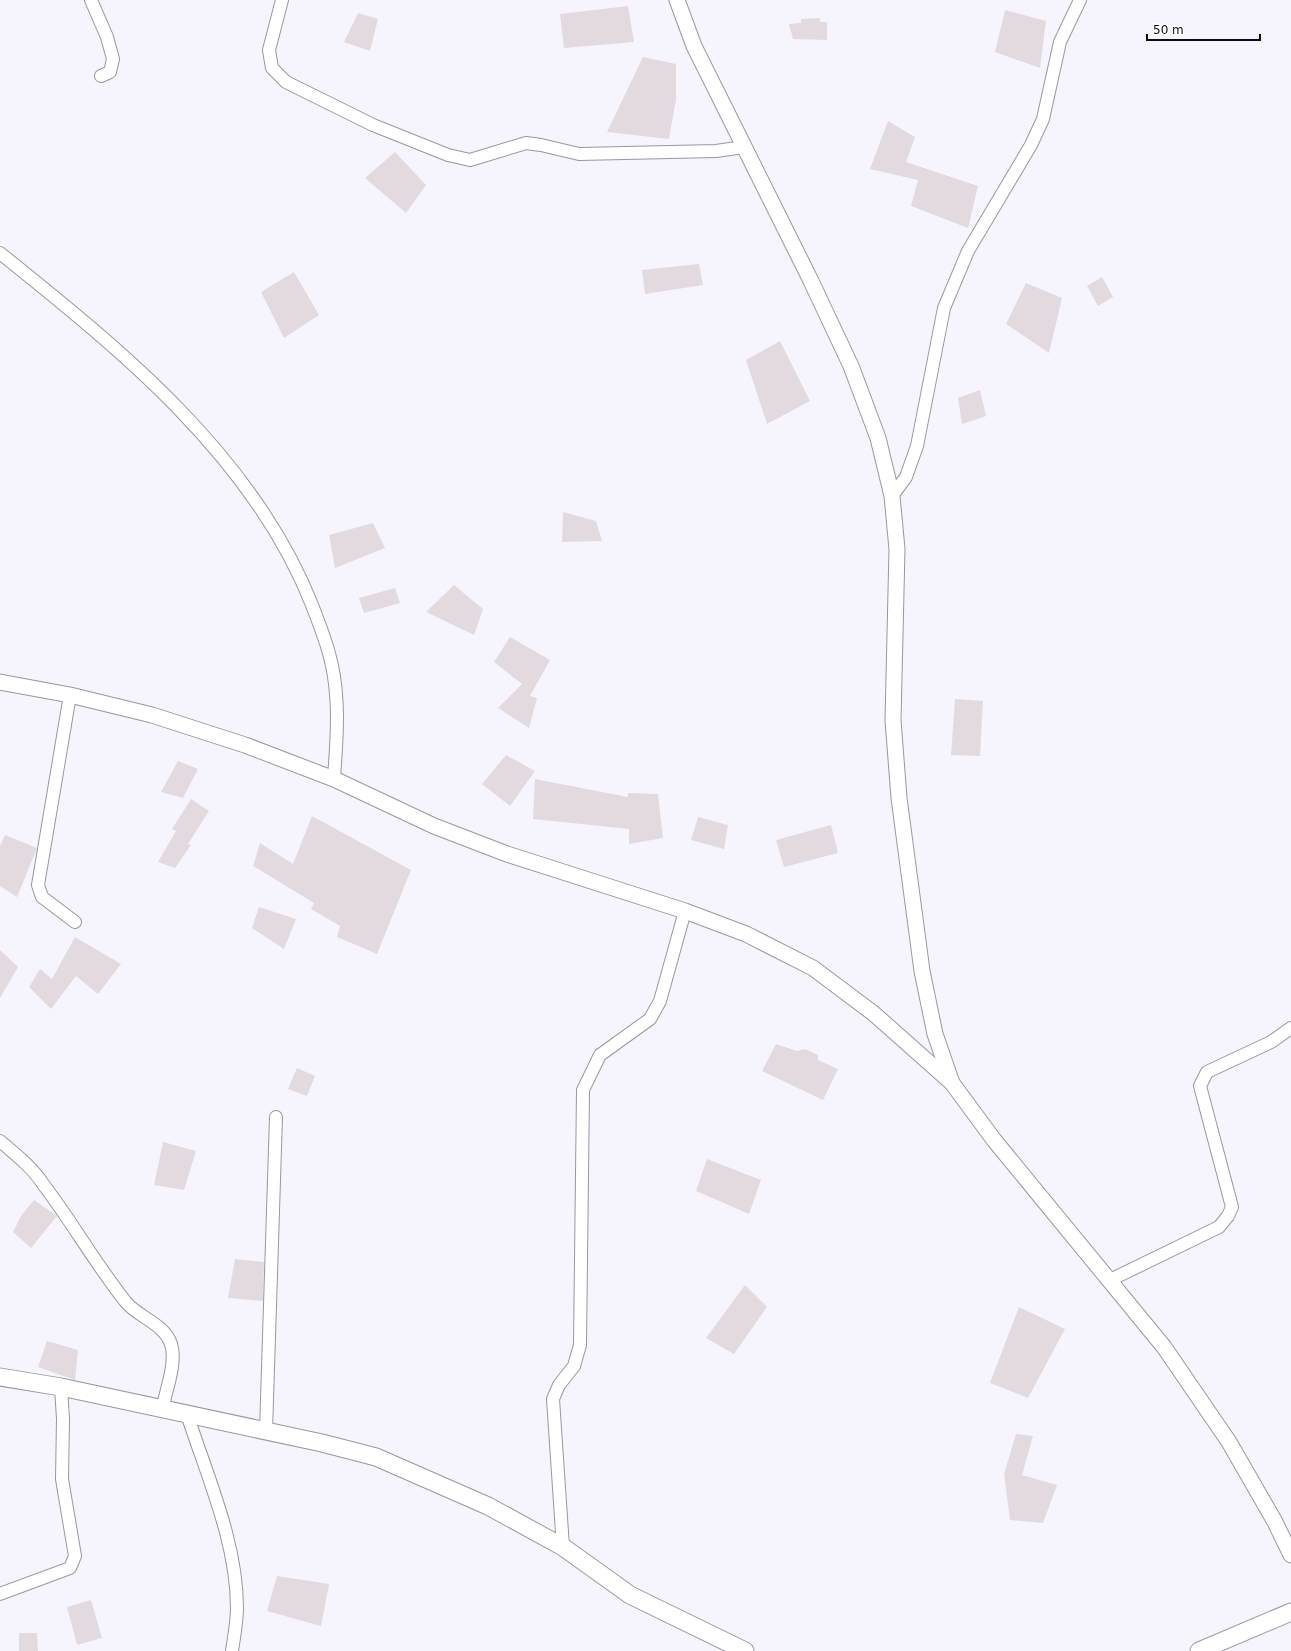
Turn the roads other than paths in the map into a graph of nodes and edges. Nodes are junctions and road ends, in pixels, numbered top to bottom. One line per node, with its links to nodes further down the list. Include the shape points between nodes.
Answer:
1 (91, 0): 5 (street, via 107,37 113,59 110,72)
2 (282, 0): 6 (street, via 269,50 272,68 286,82 373,126 448,156 470,160 526,143 579,154 716,151)
3 (677, 0): 6 (street, via 694,46)
4 (1080, 0): 8 (street, via 1060,42 1043,119 1031,145 968,251 944,308 916,446 906,477)
5 (101, 76)
6 (744, 147): 8 (street, via 851,366 878,438)
7 (0, 253): 11 (street, via 85,321 186,416 235,471 274,529 302,580 327,643 335,683 338,724)
8 (892, 496): 15 (street, via 897,549 893,720 899,798 922,971 935,1034)
9 (0, 682): 10 (street)
10 (70, 695): 11 (street, via 152,715 246,745); 13 (street, via 38,885 42,897)
11 (334, 779): 12 (street, via 434,826 507,854)
12 (686, 911): 15 (street, via 746,934 814,968 873,1013); 24 (street, via 660,1001 650,1019 600,1055 583,1090 580,1345 574,1366 559,1385 553,1399)
13 (75, 922)
14 (1291, 1028): 18 (street, via 1270,1042 1207,1072 1200,1086 1232,1207 1228,1216 1218,1227)
15 (952, 1083): 18 (street, via 994,1140)
16 (276, 1117): 23 (street)
17 (0, 1141): 21 (street, via 43,1183 100,1270 127,1304 159,1328 171,1342 174,1356)
18 (1110, 1280): 25 (street, via 1164,1347 1229,1442)
19 (0, 1377): 20 (main road)
20 (61, 1387): 21 (main road); 26 (street, via 62,1479 76,1556 70,1568)
21 (162, 1409): 22 (main road)
22 (187, 1414): 23 (main road); 28 (street, via 234,1566 237,1609)
23 (266, 1431): 24 (main road, via 376,1457 488,1506)
24 (563, 1547): 29 (main road, via 630,1595)
25 (1291, 1555)
26 (0, 1594)
27 (1291, 1612): 30 (main road)
28 (232, 1651)
29 (745, 1651)
30 (1199, 1651)

